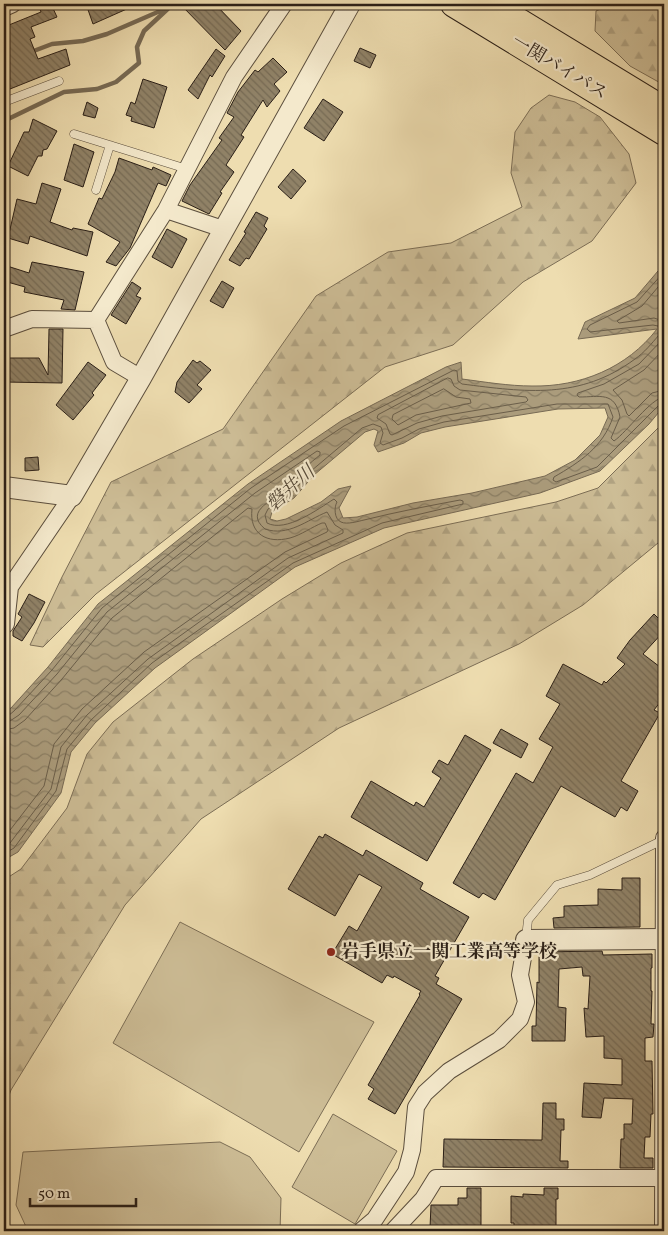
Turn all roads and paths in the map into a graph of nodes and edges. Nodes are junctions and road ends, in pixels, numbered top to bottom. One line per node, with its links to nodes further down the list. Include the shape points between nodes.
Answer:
1 (13, 4): 6 (street)
2 (284, 4): 13 (street, via 234,77)
3 (350, 4): 16 (street)
4 (454, 4): 10 (highway, 一関バイパス)
5 (490, 4): 9 (highway, 一関バイパス)
6 (4, 8)
7 (59, 80): 8 (lane)
8 (4, 102)
9 (664, 110)
10 (664, 132)
11 (74, 134): 12 (lane)
12 (110, 145): 13 (lane); 14 (lane)
13 (187, 169): 15 (street)
14 (96, 190)
15 (166, 210): 16 (street); 17 (street)
16 (223, 229): 19 (street)
17 (96, 320): 18 (street, via 32,319); 19 (street, via 114,362)
18 (4, 329)
19 (141, 378): 21 (street)
20 (4, 486): 21 (street)
21 (72, 496): 22 (street)
22 (7, 586): 23 (street)
23 (4, 626)
24 (664, 839): 25 (street); 26 (lane, via 590,875 557,885 528,920)
25 (664, 939): 26 (street); 27 (street)
26 (526, 940): 28 (street, via 520,975 526,1002 520,1019 499,1040 449,1071 425,1093 416,1108 412,1150 406,1172 376,1219)
27 (664, 1178): 29 (street, via 436,1178 423,1199); 30 (street)
28 (362, 1230)
29 (393, 1231)
30 (663, 1231)

